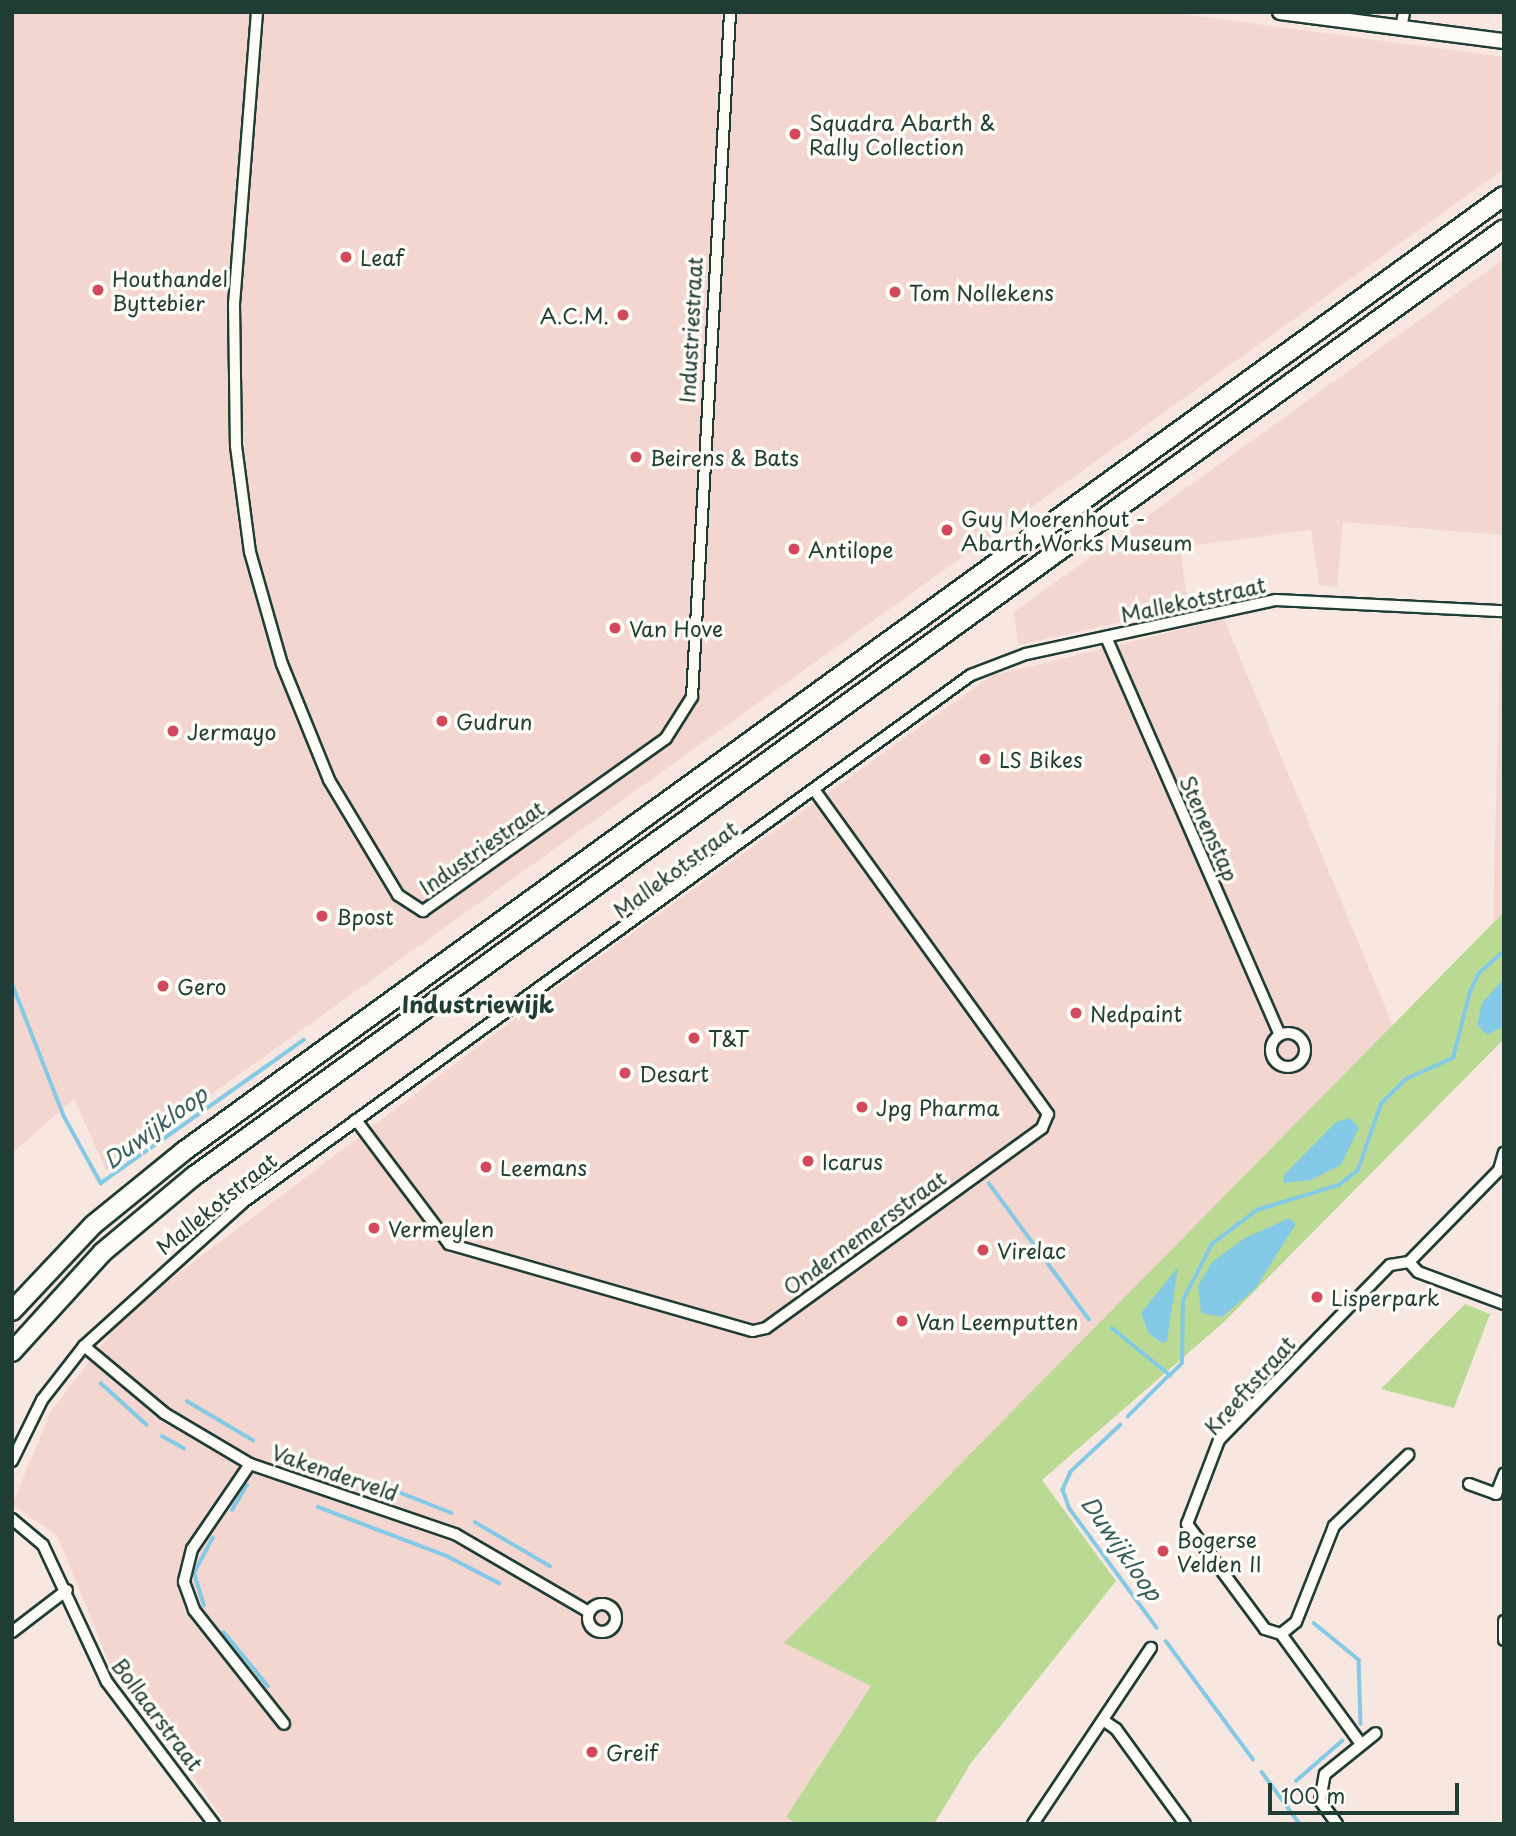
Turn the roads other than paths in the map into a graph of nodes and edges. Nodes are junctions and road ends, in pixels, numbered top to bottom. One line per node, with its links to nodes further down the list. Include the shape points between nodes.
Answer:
1 (257, 12): 2 (street, Industriestraat, via 234,304 236,446 250,552 282,664 329,780 397,895 423,911 666,738 692,697)
2 (730, 12)
3 (1280, 12): 5 (street)
4 (1404, 12): 5 (street)
5 (1401, 27): 6 (street)
6 (1504, 41)
7 (1504, 196): 17 (highway, via 184,1151 93,1225)
8 (1504, 229): 19 (highway, via 194,1176 103,1252)
9 (1504, 611): 10 (street, Mallekotstraat, via 1276,600)
10 (1106, 637): 11 (street, Mallekotstraat, via 1026,654 971,675); 12 (street, Stenenstap)
11 (814, 790): 13 (street, Mallekotstraat); 13 (street, Ondernemersstraat, via 1048,1114 1042,1128 766,1328 753,1331 449,1244)
12 (1279, 1035)
13 (356, 1120): 18 (street, Mallekotstraat, via 242,1203)
14 (1504, 1153): 15 (street, Kreeftstraat, via 1499,1170)
15 (1409, 1262): 16 (street, via 1418,1272); 31 (street, Kreeftstraat, via 1390,1265 1219,1440 1187,1524 1265,1629)
16 (1504, 1304)
17 (12, 1311)
18 (84, 1346): 21 (street, Mallekotstraat, via 43,1400); 22 (street, Vakenderveld, via 164,1413)
19 (12, 1352)
20 (1409, 1455): 31 (street, via 1334,1526 1296,1622)
21 (12, 1461)
22 (250, 1464): 28 (street, Vakenderveld, via 455,1534); 35 (street, via 192,1549 184,1582 194,1610)
23 (1504, 1474): 25 (street)
24 (1469, 1484): 25 (street)
25 (1500, 1496)
26 (12, 1519): 27 (street, Bollaarstraat, via 43,1545)
27 (67, 1590): 30 (street); 38 (street, Bollaarstraat, via 107,1682)
28 (589, 1612)
29 (1504, 1621): 32 (street)
30 (12, 1632)
31 (1281, 1634): 37 (street, Kreeftstraat)
32 (1504, 1640)
33 (1151, 1648): 34 (street)
34 (1102, 1720): 39 (street); 40 (street, via 1116,1729)
35 (284, 1724)
36 (1376, 1733): 37 (street)
37 (1361, 1744): 41 (street, via 1325,1774 1320,1801)
38 (214, 1824)
39 (1033, 1824)
40 (1185, 1824)
41 (1337, 1824)

